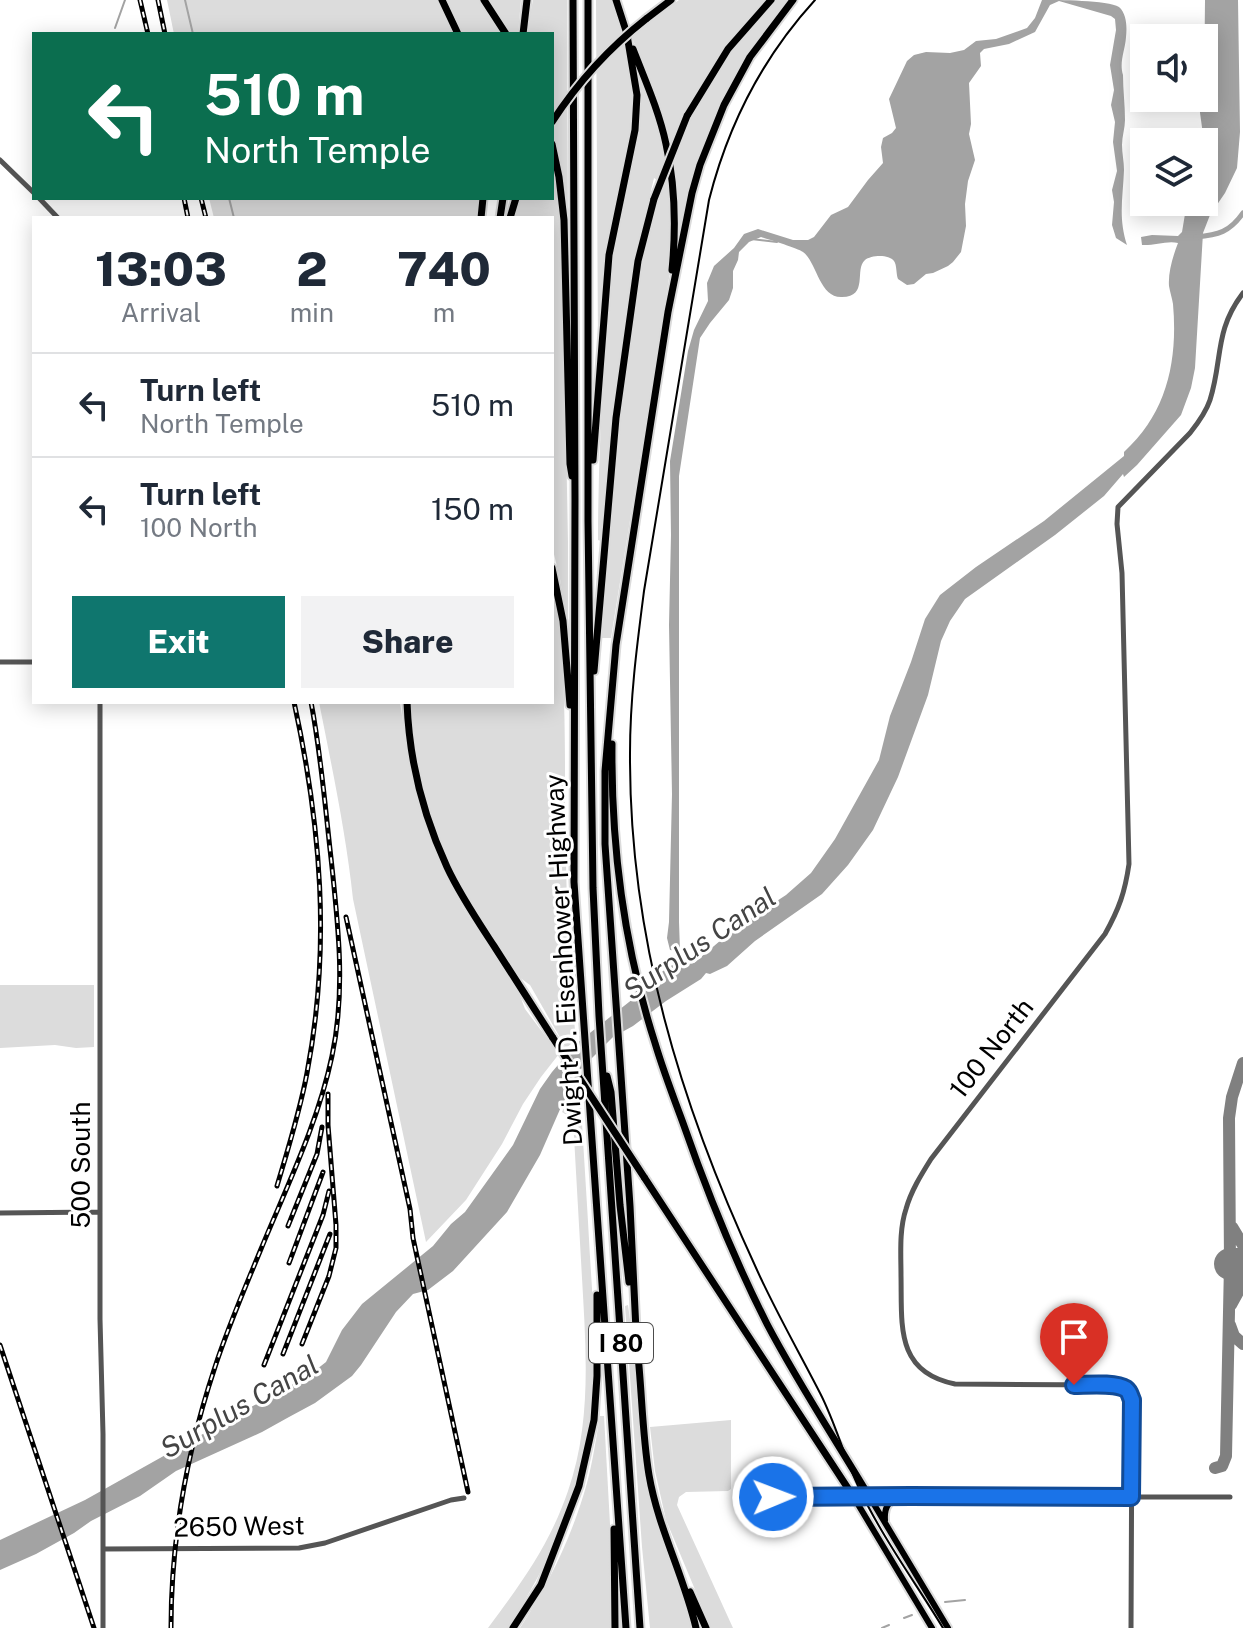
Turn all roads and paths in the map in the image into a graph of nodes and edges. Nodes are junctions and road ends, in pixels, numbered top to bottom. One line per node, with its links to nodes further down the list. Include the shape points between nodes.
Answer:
1 (442, 0): 11 (highway)
2 (484, 0): 12 (highway)
3 (527, 0): 10 (highway)
4 (573, 0): 22 (highway, Dwight D. Eisenhower Highway / I 80)
5 (588, 0): 23 (highway, Dwight D. Eisenhower Highway / I 80)
6 (616, 0): 13 (highway)
7 (671, 0): 14 (highway, bridge, via 615,44)
8 (771, 0): 30 (highway, bridge, via 728,49 687,116 654,199 638,261 617,404)
9 (793, 0): 21 (highway, via 750,57 724,105 692,193)
10 (523, 30)
11 (457, 32)
12 (505, 32)
13 (627, 35): 21 (highway, via 666,145 673,201); 23 (highway, via 637,95 635,130 609,255)
14 (554, 119)
15 (554, 153): 22 (highway, via 564,220)
16 (0, 160): 17 (street)
17 (32, 191)
18 (41, 200): 19 (street)
19 (56, 216)
20 (1243, 293): 42 (street, 100 North, via 1221,336 1210,399 1200,420 1118,507 1126,889 1105,934 931,1159 905,1211 902,1231 902,1330 910,1356 923,1372 955,1384 1122,1387 1132,1400)
21 (668, 312): 25 (highway)
22 (575, 499): 31 (highway, Dwight D. Eisenhower Highway / I 80)
23 (588, 521): 30 (highway, Dwight D. Eisenhower Highway / I 80)
24 (554, 578): 31 (highway, via 563,621)
25 (616, 645): 36 (highway, via 605,771 605,844); 39 (highway, via 614,830 624,914 650,1024 723,1230 768,1325)
26 (0, 662): 27 (street)
27 (32, 662)
28 (100, 704): 33 (street, 500 South)
29 (407, 704): 38 (highway, bridge, via 428,820 468,906)
30 (590, 717): 32 (highway, Dwight D. Eisenhower Highway / I 80)
31 (574, 758): 35 (highway, Dwight D. Eisenhower Highway / I 80, via 574,882)
32 (602, 1059): 36 (highway, via 611,1092); 52 (highway, Dwight D. Eisenhower Highway / I 80)
33 (100, 1212): 34 (street); 47 (street, 500 South)
34 (0, 1213)
35 (598, 1233): 37 (highway, Dwight D. Eisenhower Highway / I 80); 49 (highway, via 597,1376 587,1457 541,1585)
36 (637, 1351): 46 (highway, via 649,1476)
37 (614, 1467): 50 (highway); 51 (highway, Dwight D. Eisenhower Highway / I 80)
38 (853, 1496): 39 (street); 41 (street); 55 (main road)
39 (869, 1496): 40 (street); 45 (main road)
40 (901, 1496): 42 (street); 45 (main road, via 888,1503)
41 (737, 1497)
42 (1131, 1497): 43 (street); 57 (street)
43 (1230, 1497)
44 (464, 1498): 47 (street, 2650 West, via 299,1548)
45 (886, 1523): 56 (main road)
46 (668, 1543): 53 (highway); 54 (highway)
47 (103, 1549): 48 (street, 500 South)
48 (103, 1628)
49 (513, 1628)
50 (615, 1628)
51 (626, 1628)
52 (642, 1628)
53 (696, 1628)
54 (706, 1628)
55 (932, 1628)
56 (948, 1628)
57 (1131, 1628)

